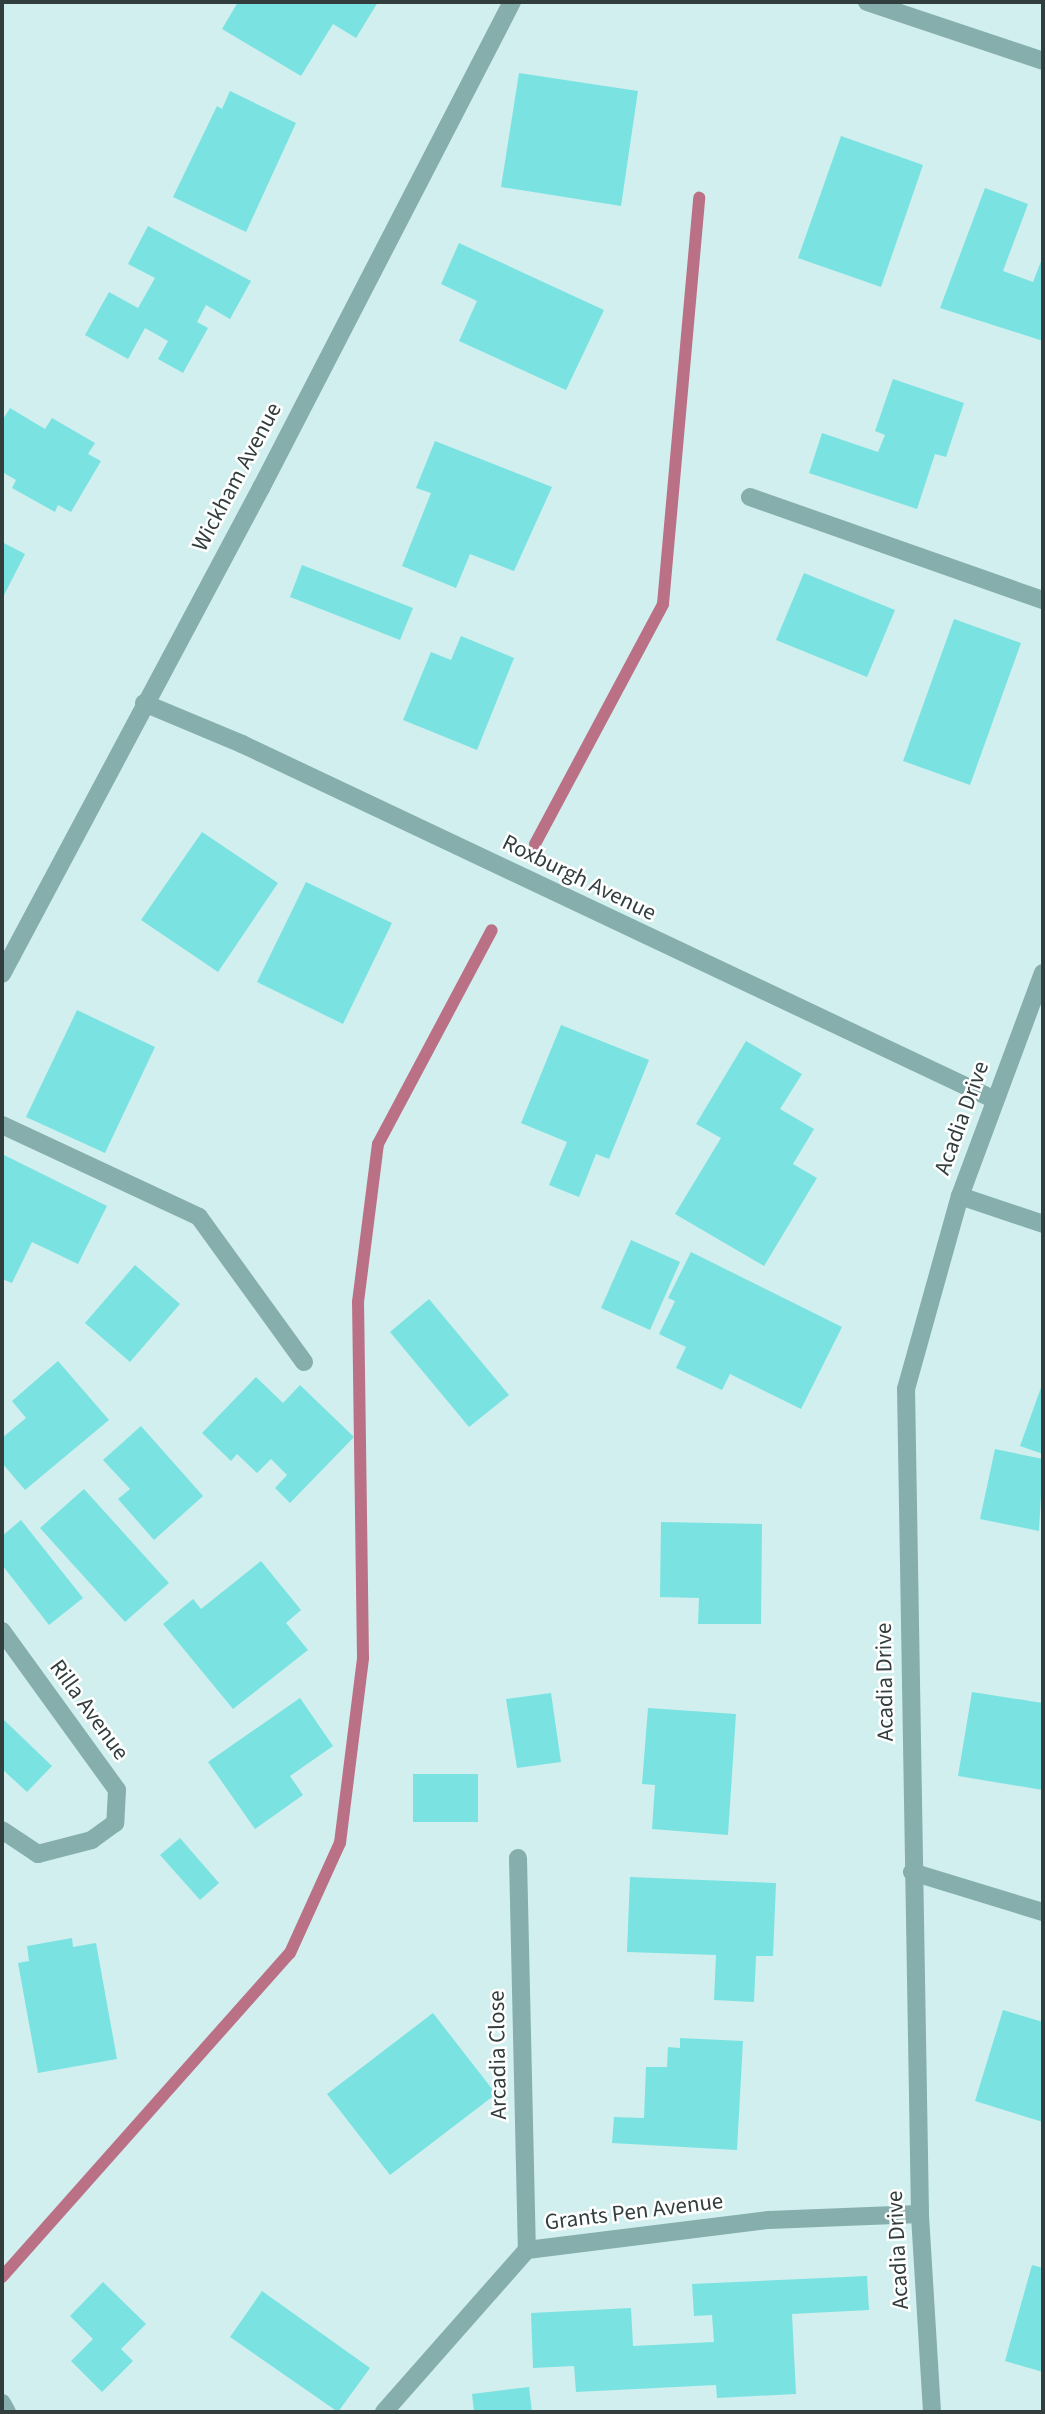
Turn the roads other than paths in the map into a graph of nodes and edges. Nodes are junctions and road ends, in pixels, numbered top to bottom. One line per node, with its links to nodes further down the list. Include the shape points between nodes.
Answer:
1 (512, 2): 6 (street, Wickham Avenue, via 261,488)
2 (867, 2): 3 (street)
3 (1043, 61)
4 (750, 497): 5 (street)
5 (1043, 600)
6 (144, 703): 8 (street, Wickham Avenue); 9 (street, Roxburgh Avenue, via 242,744)
7 (1043, 973): 9 (street, Acadia Drive)
8 (2, 974)
9 (993, 1099): 11 (street, Acadia Drive)
10 (2, 1125): 13 (street, via 199,1217)
11 (960, 1196): 12 (street); 17 (street, Acadia Drive, via 906,1389)
12 (1043, 1224)
13 (304, 1362)
14 (2, 1630): 15 (street, Rilla Avenue, via 117,1790 115,1823 92,1840 38,1854)
15 (2, 1830)
16 (518, 1858): 20 (street, Arcadia Close)
17 (912, 1872): 18 (street); 19 (street, Acadia Drive)
18 (1043, 1912)
19 (920, 2214): 20 (street, Grants Pen Avenue, via 769,2220); 24 (street, Acadia Drive)
20 (527, 2250): 23 (street, Grants Pen Avenue)
21 (2, 2403): 22 (street)
22 (7, 2412)
23 (384, 2412)
24 (932, 2412)

